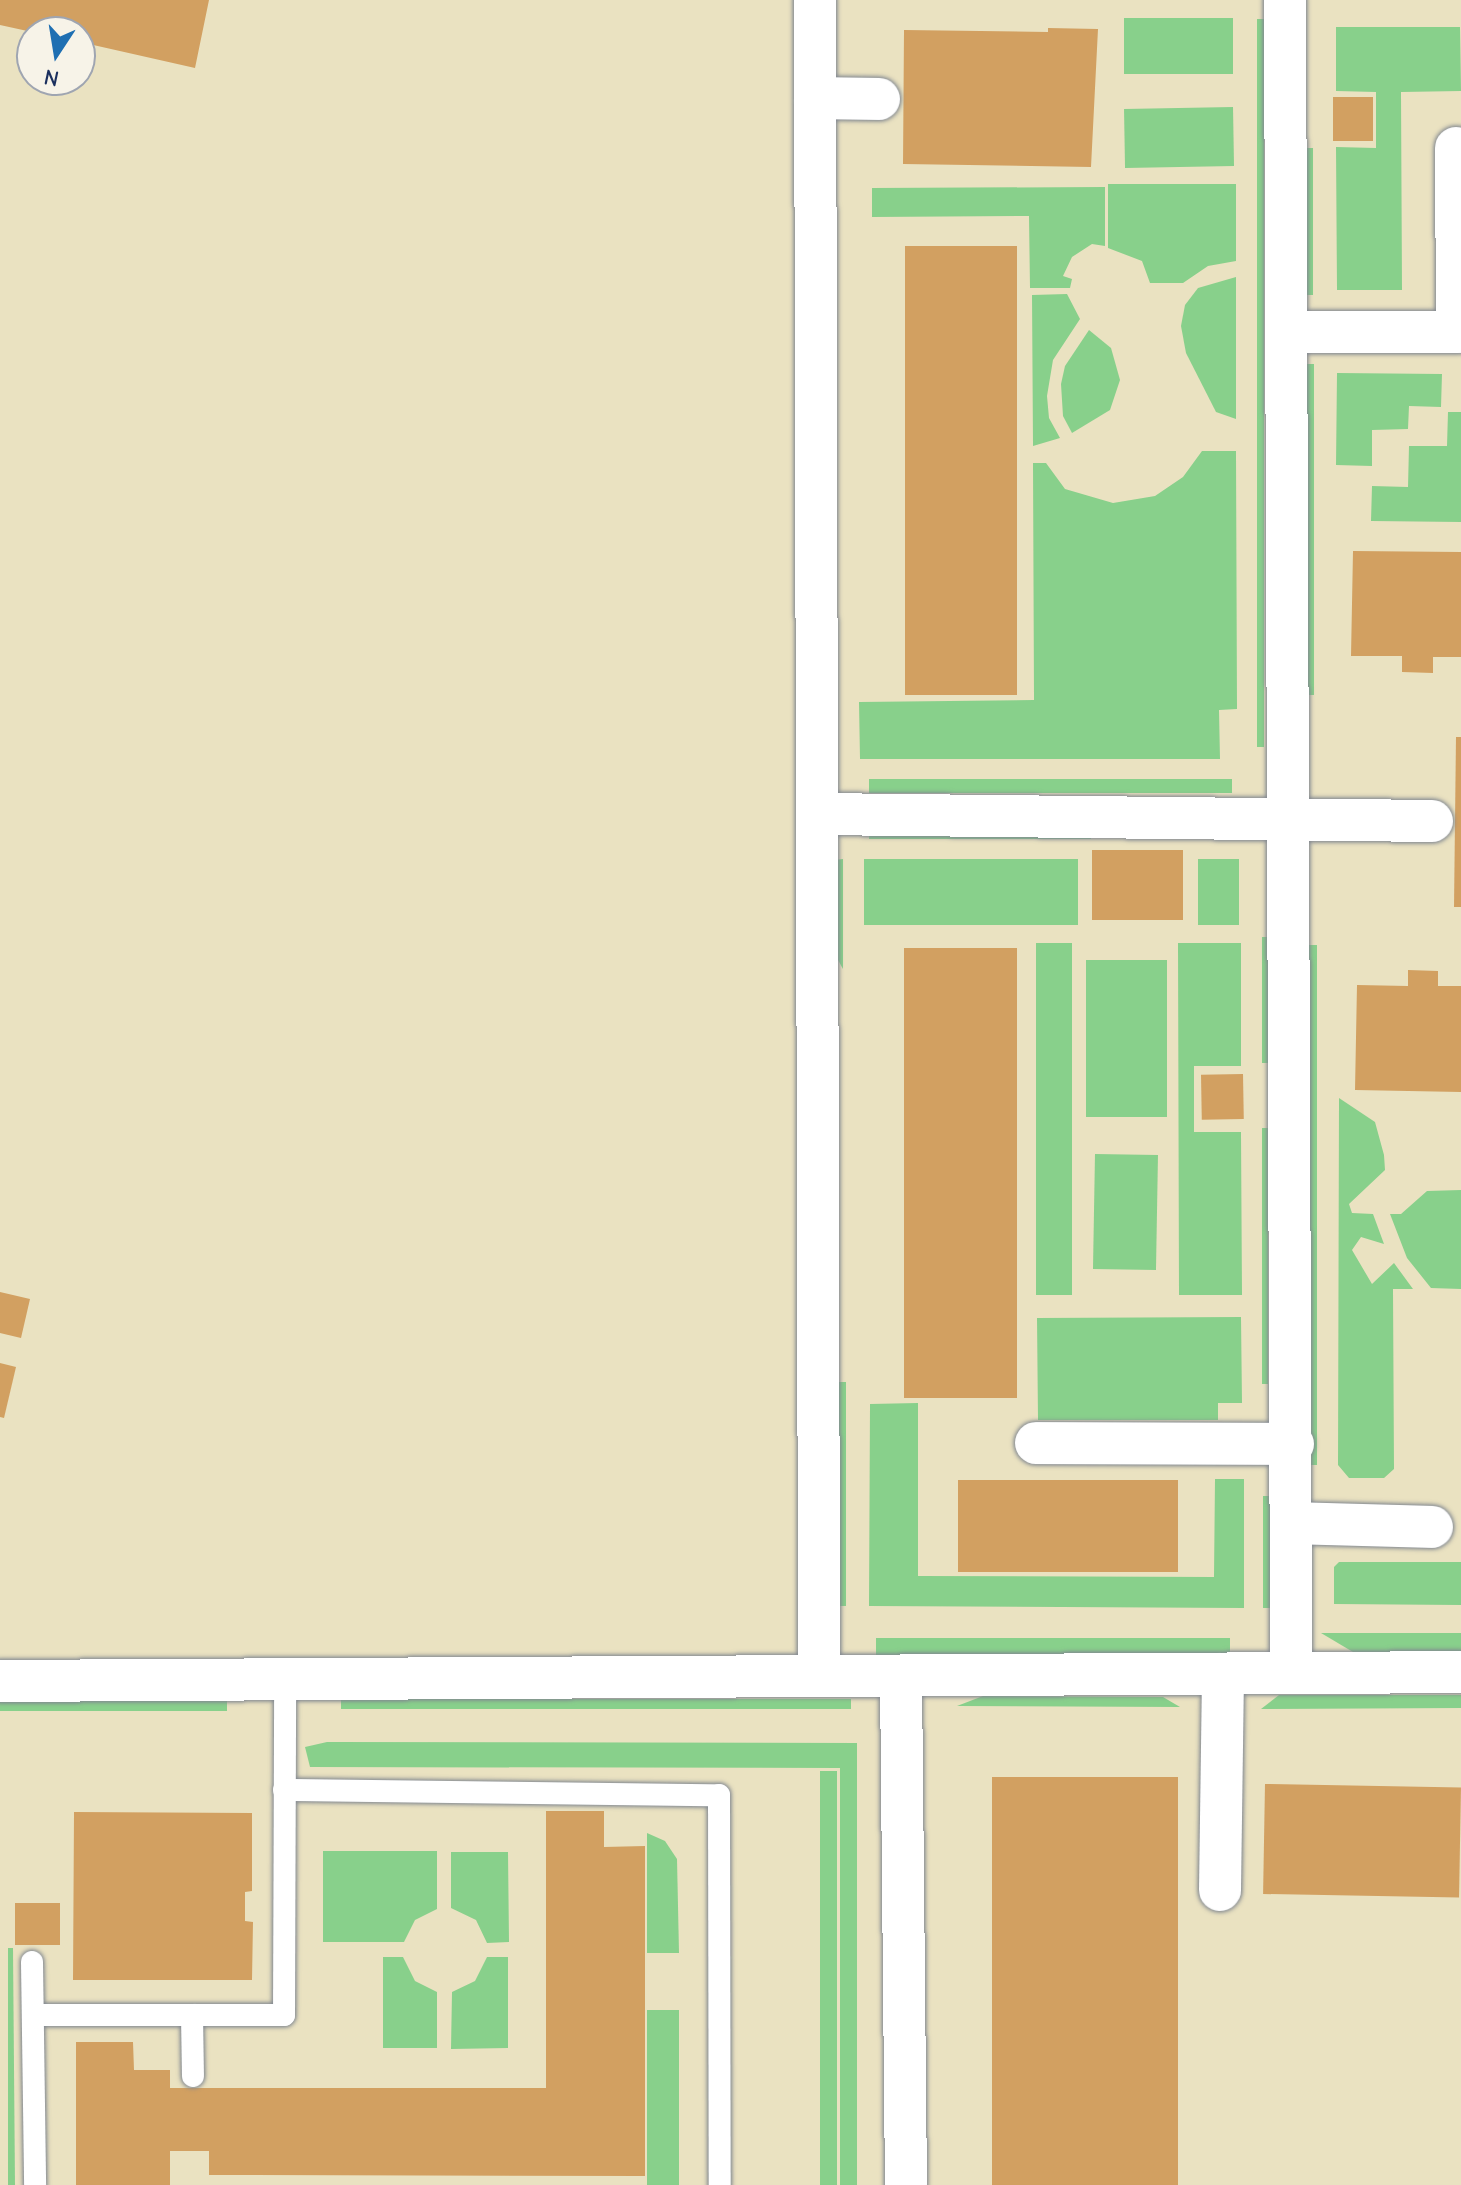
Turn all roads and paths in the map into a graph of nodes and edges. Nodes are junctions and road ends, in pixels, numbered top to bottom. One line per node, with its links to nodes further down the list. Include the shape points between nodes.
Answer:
1 (815, 0): 3 (street)
2 (1285, 0): 6 (street)
3 (815, 98): 4 (street); 7 (street)
4 (879, 99)
5 (1456, 148): 6 (street, via 1457,332)
6 (1290, 332): 8 (street)
7 (817, 814): 8 (street); 17 (street)
8 (1290, 820): 9 (street); 11 (street)
9 (1432, 821)
10 (1036, 1443): 11 (street)
11 (1293, 1444): 12 (street)
12 (1293, 1523): 13 (street); 15 (street)
13 (1432, 1527)
14 (1461, 1672): 15 (street)
15 (1291, 1673): 16 (street)
16 (1223, 1674): 18 (street); 22 (street)
17 (819, 1675): 18 (street); 19 (street)
18 (901, 1676): 29 (street)
19 (285, 1679): 20 (street); 21 (lane)
20 (0, 1681)
21 (284, 1790): 25 (lane, via 284,2015); 28 (lane, via 719,1795)
22 (1220, 1890)
23 (32, 1962): 24 (lane)
24 (33, 2015): 25 (lane); 27 (lane)
25 (192, 2015): 26 (lane)
26 (193, 2076)
27 (35, 2185)
28 (720, 2185)
29 (906, 2185)

